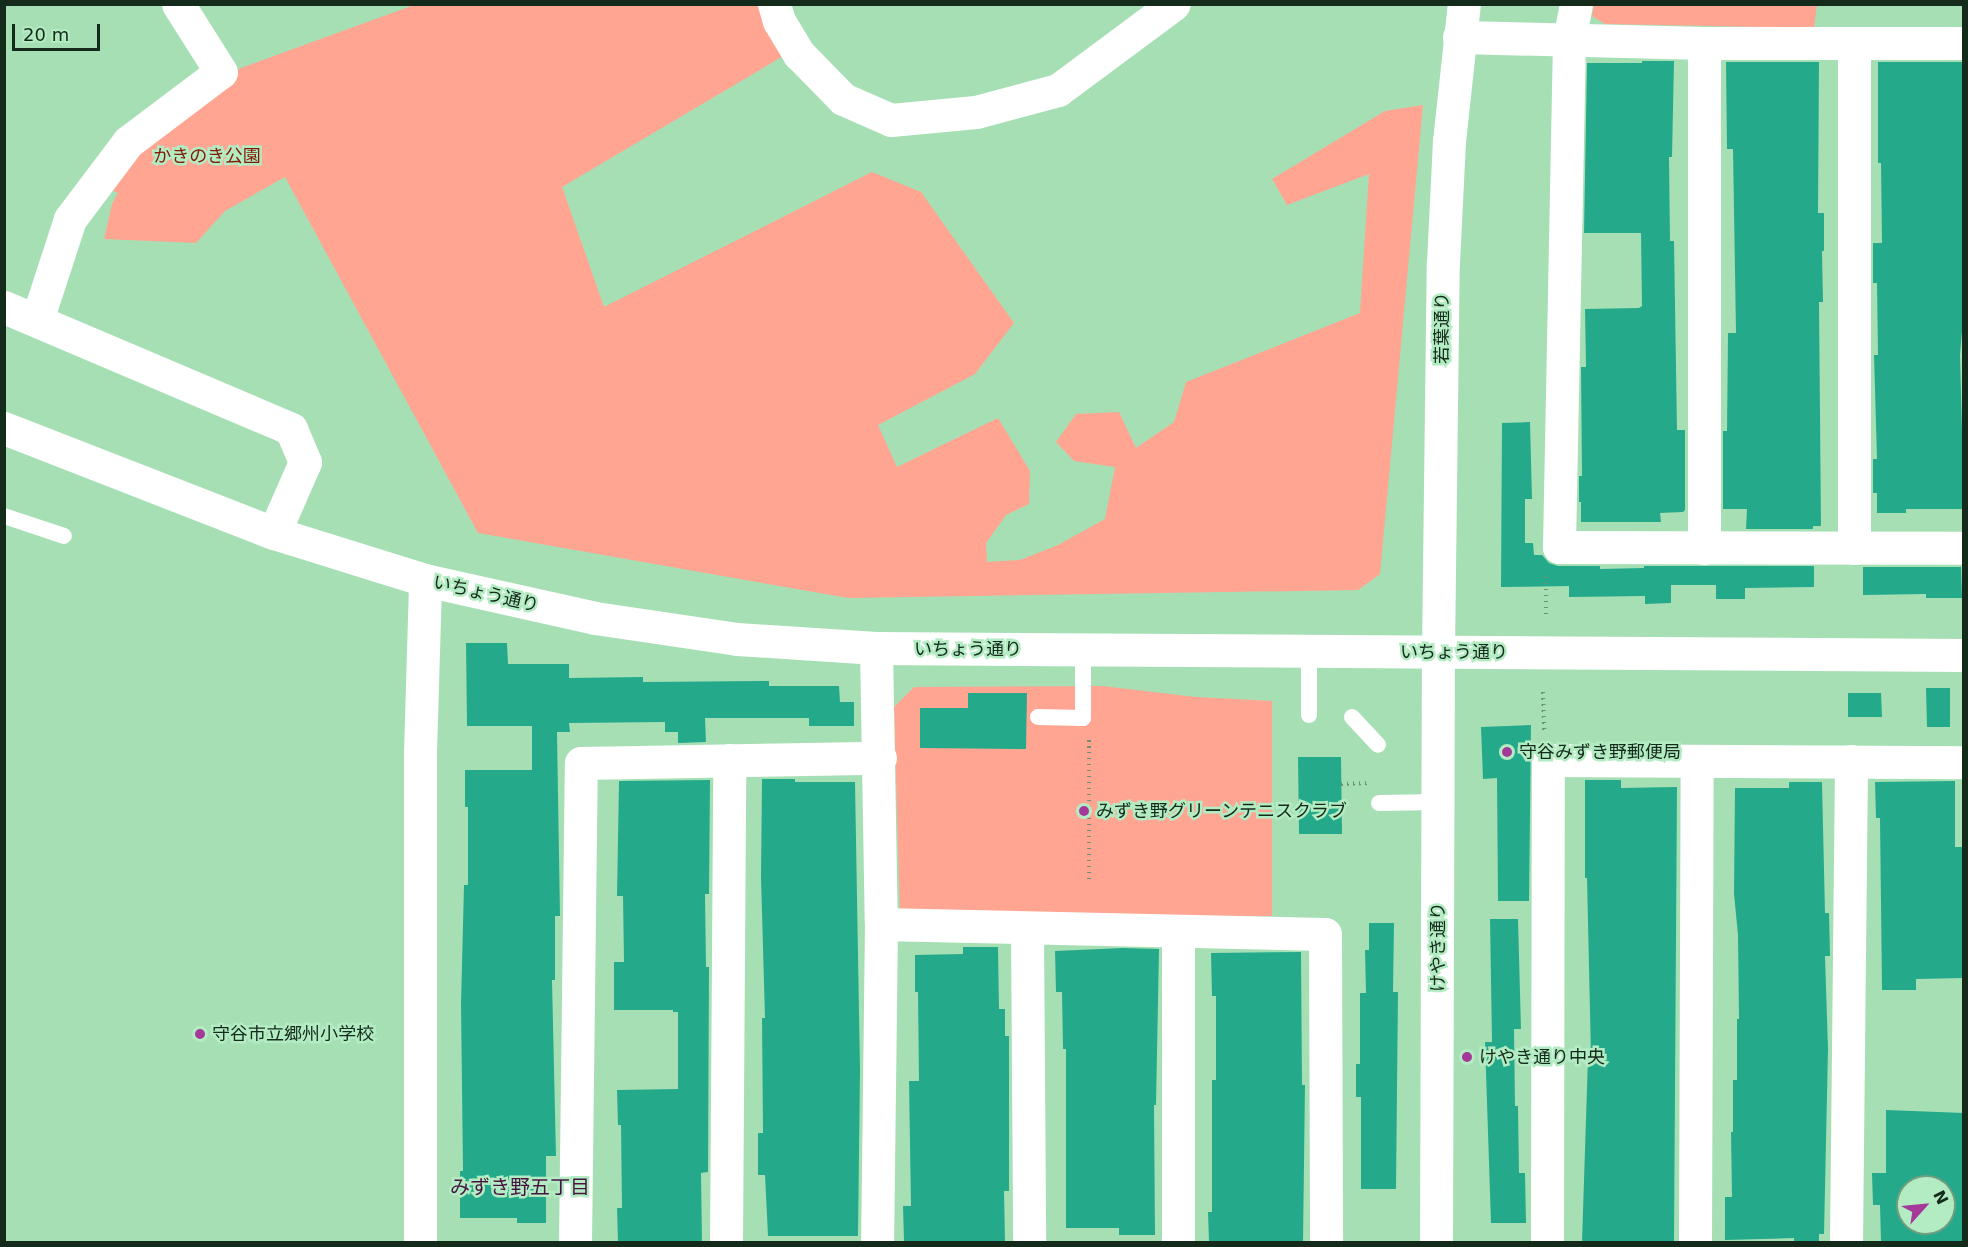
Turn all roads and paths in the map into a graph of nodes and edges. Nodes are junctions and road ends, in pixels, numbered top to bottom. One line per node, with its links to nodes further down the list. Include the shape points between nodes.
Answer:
1 (178, 4): 12 (street, via 221,72 128,142 70,219)
2 (774, 4): 3 (street, via 779,21 799,54 843,99 891,120 976,112 1058,90)
3 (1174, 4)
4 (1464, 4): 6 (street, 若葉通り)
5 (1576, 4): 7 (street)
6 (1459, 37): 7 (street); 24 (street, 若葉通り, via 1443,263)
7 (1569, 39): 8 (street); 17 (street, via 1559,547)
8 (1704, 43): 9 (street); 17 (street)
9 (1854, 44): 10 (street); 18 (street)
10 (1964, 44)
11 (4, 306): 12 (street)
12 (37, 320): 15 (street, via 291,429 305,462)
13 (4, 428): 15 (street, いちょう通り)
14 (4, 516): 16 (lane)
15 (274, 533): 20 (street, いちょう通り)
16 (64, 536)
17 (1704, 548): 18 (street)
18 (1854, 548): 19 (street)
19 (1964, 548)
20 (425, 580): 21 (street, いちょう通り, via 595,618 736,639); 46 (street, via 420,753)
21 (876, 648): 22 (street, いちょう通り); 32 (street)
22 (1083, 650): 23 (street, いちょう通り); 30 (lane)
23 (1309, 651): 24 (street, いちょう通り); 27 (lane)
24 (1438, 652): 25 (street, いちょう通り); 40 (street, けやき通り)
25 (1964, 655)
26 (1543, 692): 34 (path)
27 (1309, 716)
28 (1038, 717): 30 (lane)
29 (1352, 717): 31 (lane)
30 (1083, 718): 42 (path, via 1089,736)
31 (1378, 745)
32 (880, 758): 33 (street); 43 (street)
33 (729, 760): 47 (street, via 581,763); 48 (street)
34 (1548, 760): 36 (street); 54 (street)
35 (1851, 761): 36 (street); 37 (street); 56 (street)
36 (1697, 762): 55 (street)
37 (1964, 762)
38 (1341, 783): 39 (path)
39 (1378, 783)
40 (1438, 802): 41 (lane); 53 (street, けやき通り)
41 (1379, 803)
42 (1089, 883)
43 (881, 924): 44 (street); 49 (street)
44 (1027, 928): 45 (street); 50 (street)
45 (1178, 932): 51 (street); 52 (street, via 1325,934)
46 (420, 1242)
47 (574, 1242)
48 (726, 1242)
49 (877, 1242)
50 (1029, 1242)
51 (1178, 1242)
52 (1326, 1242)
53 (1436, 1242)
54 (1547, 1242)
55 (1695, 1242)
56 (1846, 1242)

